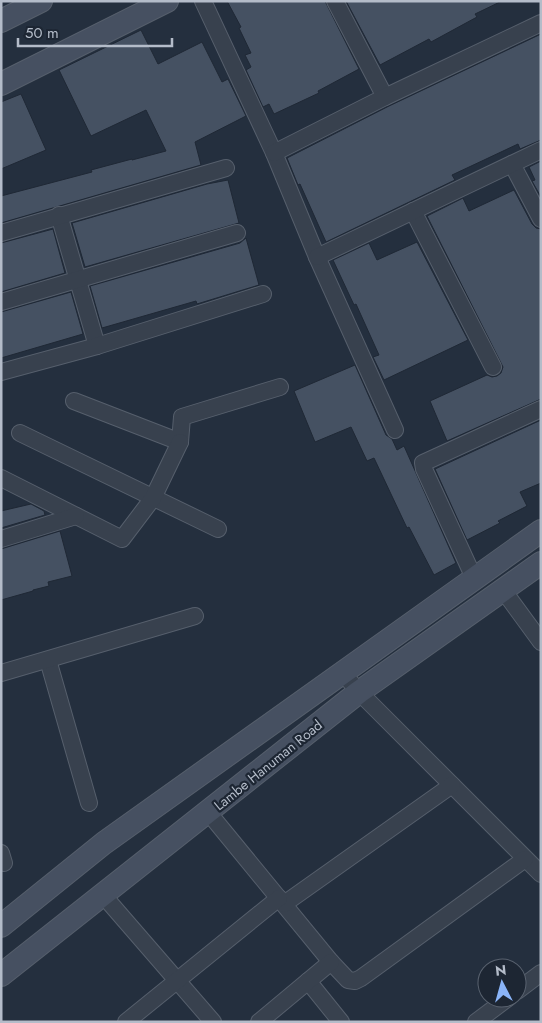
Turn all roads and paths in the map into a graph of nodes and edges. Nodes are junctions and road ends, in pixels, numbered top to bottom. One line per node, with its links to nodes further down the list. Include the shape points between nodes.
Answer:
1 (42, 1): 5 (street)
2 (166, 1): 7 (street)
3 (203, 1): 10 (street)
4 (335, 1): 8 (street)
5 (1, 21)
6 (541, 23): 8 (street)
7 (1, 84)
8 (385, 97): 10 (street)
9 (541, 150): 11 (street)
10 (274, 153): 18 (street)
11 (512, 164): 13 (street); 15 (street)
12 (226, 168): 14 (street)
13 (413, 211): 18 (street); 23 (street)
14 (59, 215): 16 (street); 19 (street)
15 (541, 219)
16 (1, 233)
17 (237, 233): 19 (street)
18 (317, 257): 28 (street)
19 (78, 278): 21 (street); 22 (street)
20 (263, 294): 22 (street)
21 (1, 302)
22 (98, 346): 24 (street)
23 (493, 367)
24 (1, 372)
25 (280, 387): 30 (street, via 182,417)
26 (74, 401): 30 (street)
27 (541, 410): 38 (street, via 424,463)
28 (395, 430)
29 (20, 433): 32 (street)
30 (180, 442): 32 (street)
31 (1, 478): 33 (street)
32 (153, 498): 33 (street, via 122,539); 34 (street)
33 (76, 516): 36 (street)
34 (218, 529)
35 (541, 531): 38 (street)
36 (1, 539)
37 (541, 563): 39 (street, Lambe Hanuman Road)
38 (474, 578): 43 (street)
39 (503, 590): 41 (street); 45 (street, Lambe Hanuman Road)
40 (195, 616): 42 (street)
41 (541, 642)
42 (48, 660): 44 (street); 47 (street)
43 (342, 672): 45 (street); 53 (street, via 104,843)
44 (1, 674)
45 (359, 692): 46 (street); 48 (street, Lambe Hanuman Road)
46 (452, 785): 49 (street); 52 (street)
47 (89, 803)
48 (208, 812): 51 (street, Lambe Hanuman Road); 52 (street)
49 (525, 859): 50 (street); 54 (street, via 361,978 348,980)
50 (541, 874)
51 (103, 895): 56 (street, Lambe Hanuman Road); 57 (street)
52 (281, 901): 54 (street); 57 (street)
53 (1, 926)
54 (331, 962): 58 (street)
55 (541, 973): 59 (street)
56 (1, 975)
57 (177, 980): 61 (street); 62 (street)
58 (308, 981): 63 (street); 64 (street)
59 (527, 984)
60 (495, 1008): 65 (street)
61 (126, 1022)
62 (213, 1022)
63 (259, 1022)
64 (341, 1022)
65 (476, 1022)

